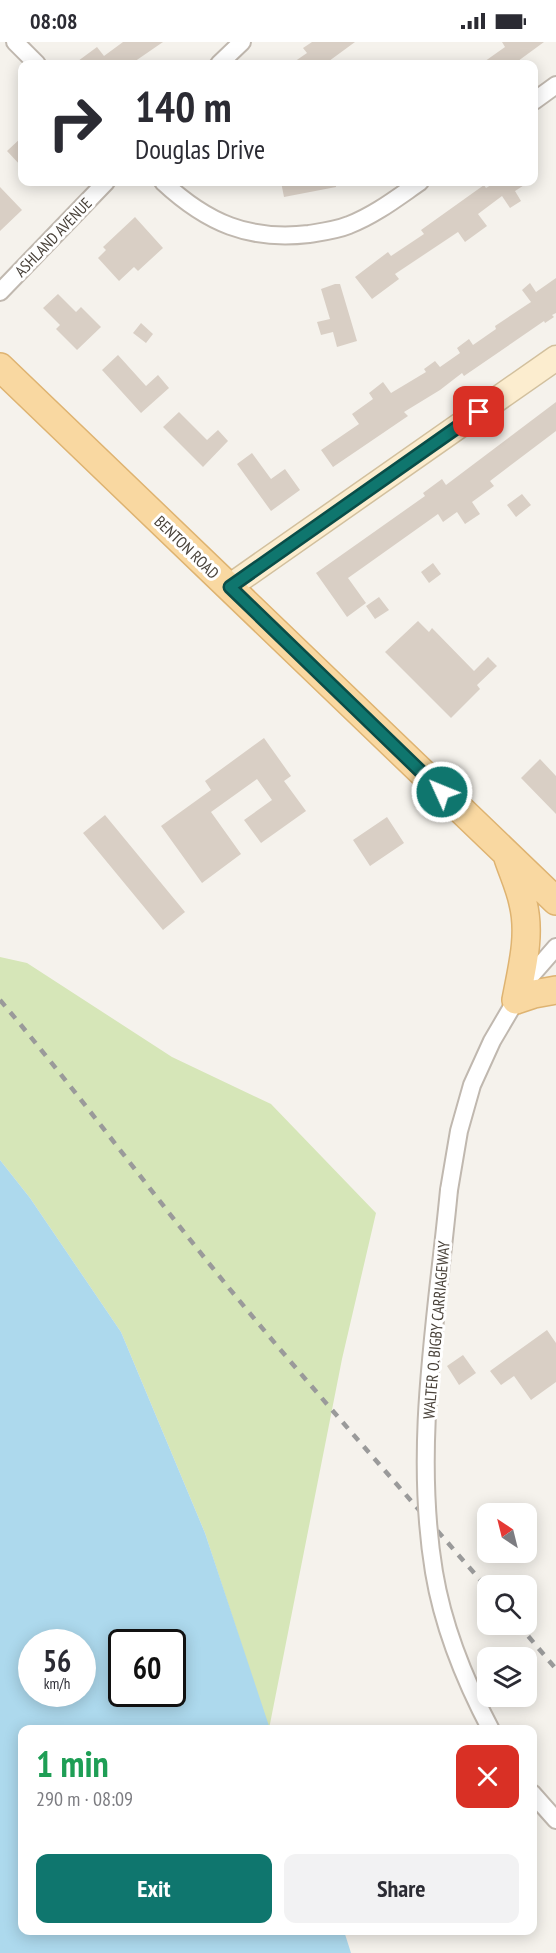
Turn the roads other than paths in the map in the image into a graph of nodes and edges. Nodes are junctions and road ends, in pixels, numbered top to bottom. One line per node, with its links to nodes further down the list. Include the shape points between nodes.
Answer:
1 (15, 42): 3 (street)
2 (242, 42): 4 (street)
3 (33, 60)
4 (223, 60)
5 (556, 85): 6 (street)
6 (538, 98)
7 (102, 186): 10 (street, ASHLAND AVENUE)
8 (167, 186): 9 (street, via 215,220 253,234 274,236 349,225)
9 (414, 186)
10 (0, 292)
11 (556, 358): 13 (street)
12 (0, 368): 13 (main road, BENTON ROAD)
13 (230, 587): 14 (main road, BENTON ROAD)
14 (506, 853): 15 (main road, BENTON ROAD); 18 (main road, via 526,924)
15 (556, 901)
16 (556, 947): 18 (street, WALTER O. BIGBY CARRIAGEWAY)
17 (556, 990): 18 (main road)
18 (516, 1000): 19 (street, WALTER O. BIGBY CARRIAGEWAY, bridge, via 472,1086 459,1131 449,1190 426,1443 426,1494 434,1574 461,1666)
19 (489, 1725)
20 (537, 1799): 21 (street)
21 (556, 1820)

